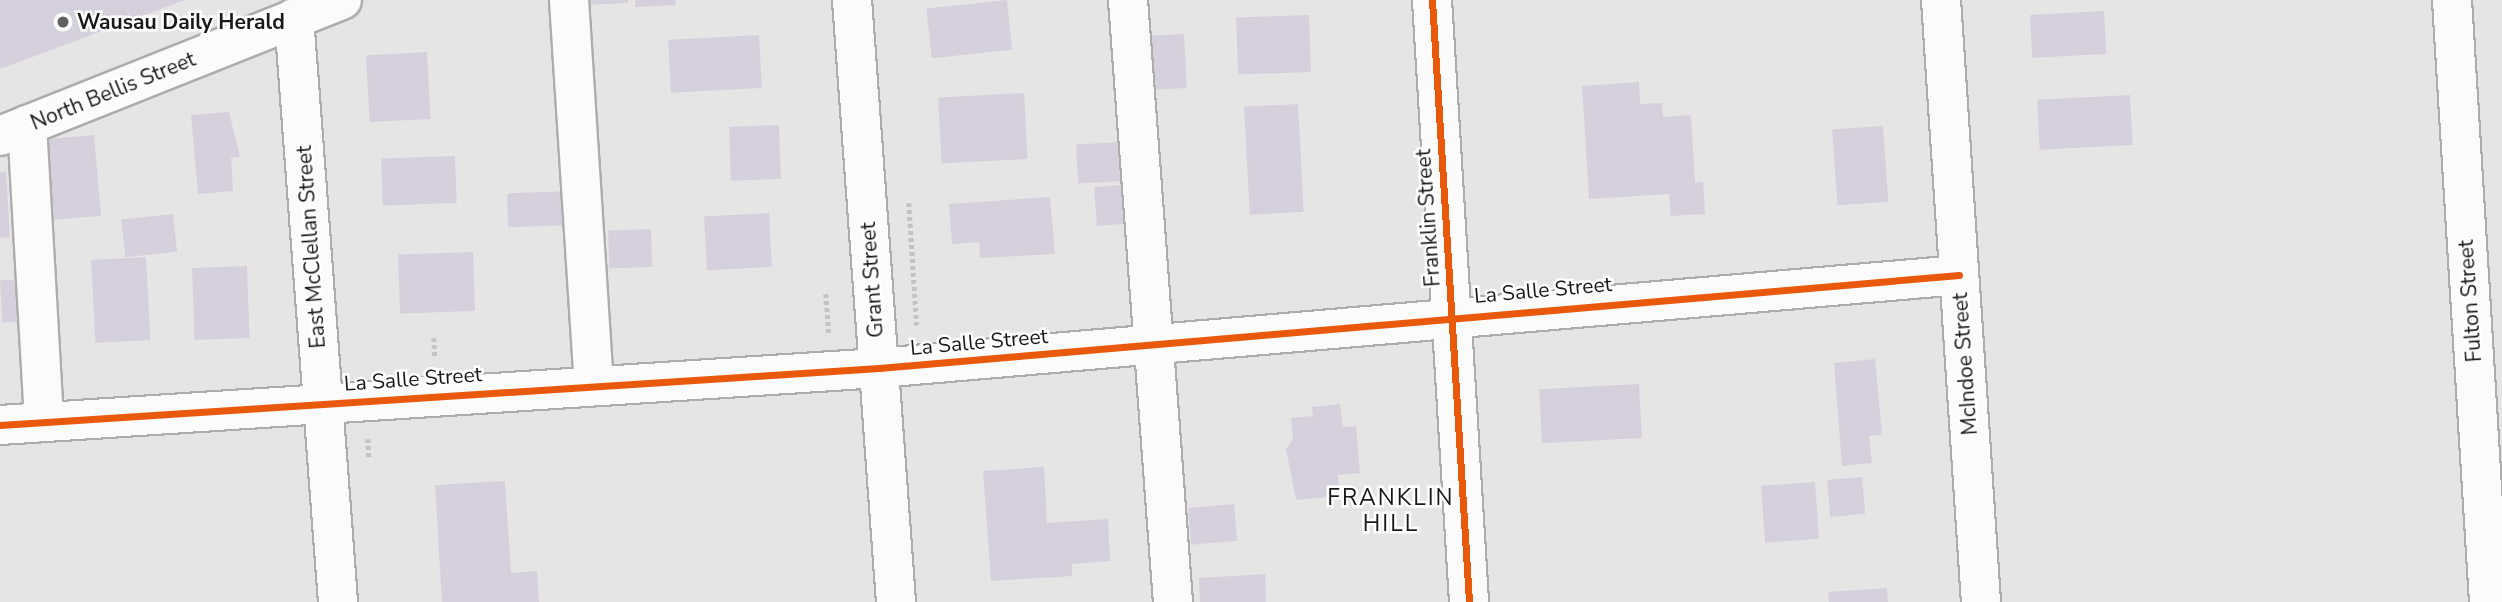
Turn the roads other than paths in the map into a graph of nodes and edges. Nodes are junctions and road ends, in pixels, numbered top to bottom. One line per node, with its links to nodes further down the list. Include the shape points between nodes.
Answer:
1 (342, 0): 8 (street, North Bellis Street)
2 (569, 0): 14 (street)
3 (852, 0): 13 (street, Grant Street)
4 (1128, 0): 12 (street)
5 (1432, 0): 11 (street, Franklin Street)
6 (1941, 0): 10 (street, McIndoe Street)
7 (2452, 0): 23 (street, Fulton Street)
8 (294, 18): 9 (street, North Bellis Street); 15 (street, East McClellan Street)
9 (14, 131): 16 (street)
10 (1959, 275): 11 (street, La Salle Street); 22 (street, McIndoe Street)
11 (1452, 317): 12 (street, La Salle Street); 21 (street, Franklin Street)
12 (1153, 345): 13 (street, La Salle Street); 20 (street)
13 (879, 368): 14 (street, La Salle Street); 19 (street, Grant Street)
14 (594, 384): 15 (street, La Salle Street)
15 (323, 403): 16 (street, La Salle Street); 18 (street, East McClellan Street)
16 (44, 422): 17 (street, La Salle Street)
17 (0, 425)
18 (338, 602)
19 (895, 602)
20 (1173, 602)
21 (1469, 602)
22 (1981, 602)
23 (2489, 602)

